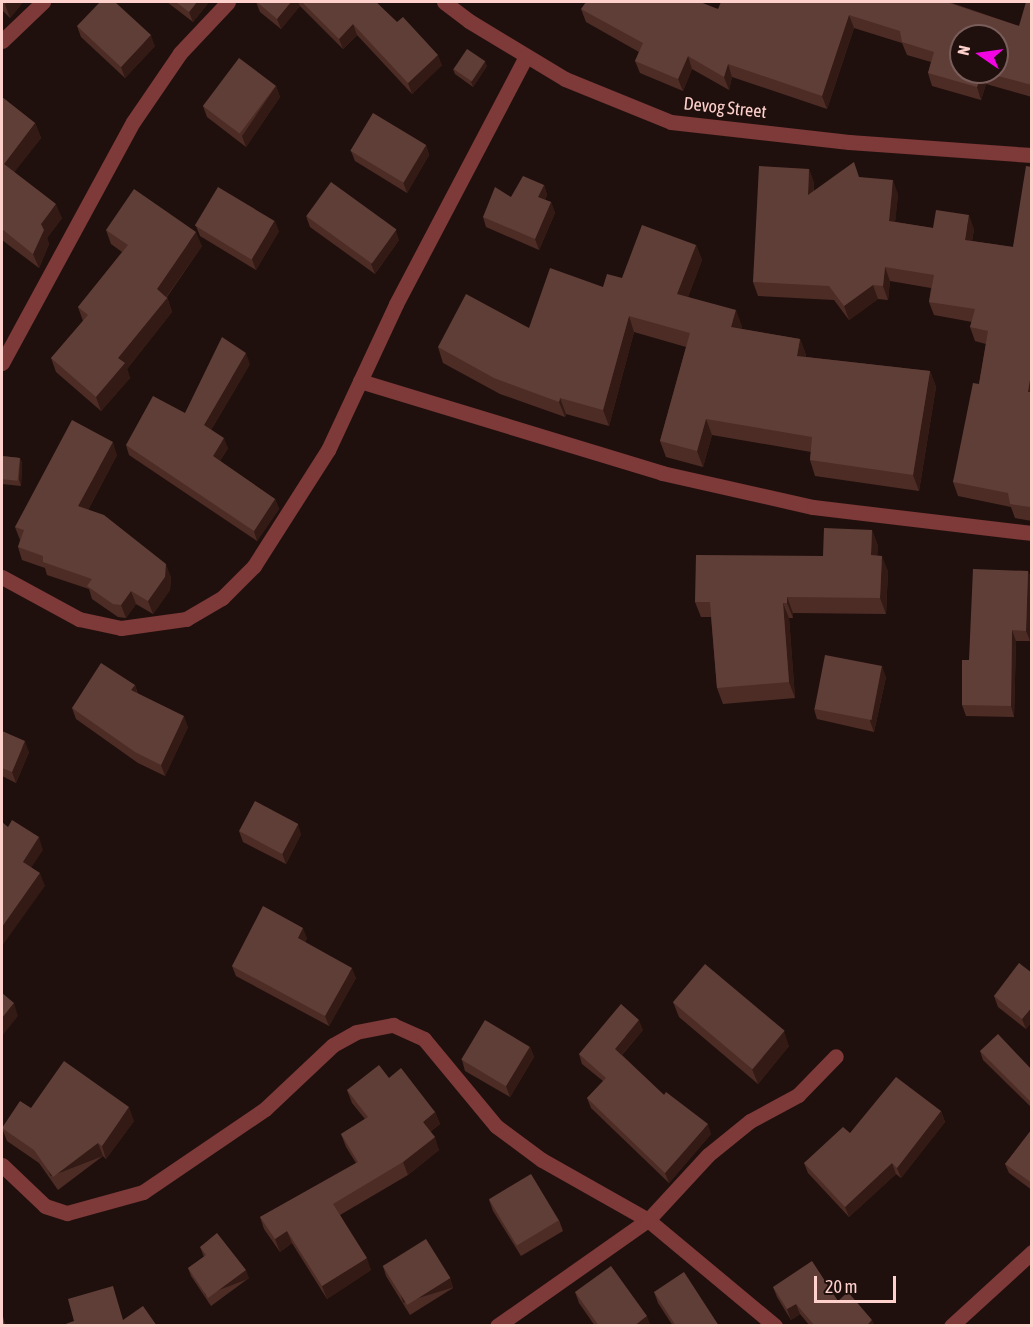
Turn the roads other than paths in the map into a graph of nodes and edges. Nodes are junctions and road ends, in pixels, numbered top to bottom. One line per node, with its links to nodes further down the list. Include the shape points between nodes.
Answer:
1 (43, 2): 4 (street)
2 (228, 2): 7 (street, via 180,53 133,122)
3 (444, 2): 5 (street, Devog Street)
4 (2, 41)
5 (526, 56): 6 (street, Devog Street, via 565,79 671,122 849,142); 8 (street)
6 (1032, 155)
7 (2, 363)
8 (360, 381): 9 (street, via 674,476 813,507); 10 (street, via 328,450 254,566 222,598 186,619 121,628 79,619)
9 (1032, 533)
10 (2, 577)
11 (836, 1056): 13 (street, via 798,1095 750,1121 708,1155)
12 (2, 1165): 13 (street, via 45,1206 67,1213 143,1192 265,1109 333,1045 356,1032 393,1025 424,1039 504,1132 542,1160)
13 (648, 1220): 15 (street); 16 (street)
14 (1032, 1252): 17 (street)
15 (497, 1326)
16 (775, 1326)
17 (951, 1326)

